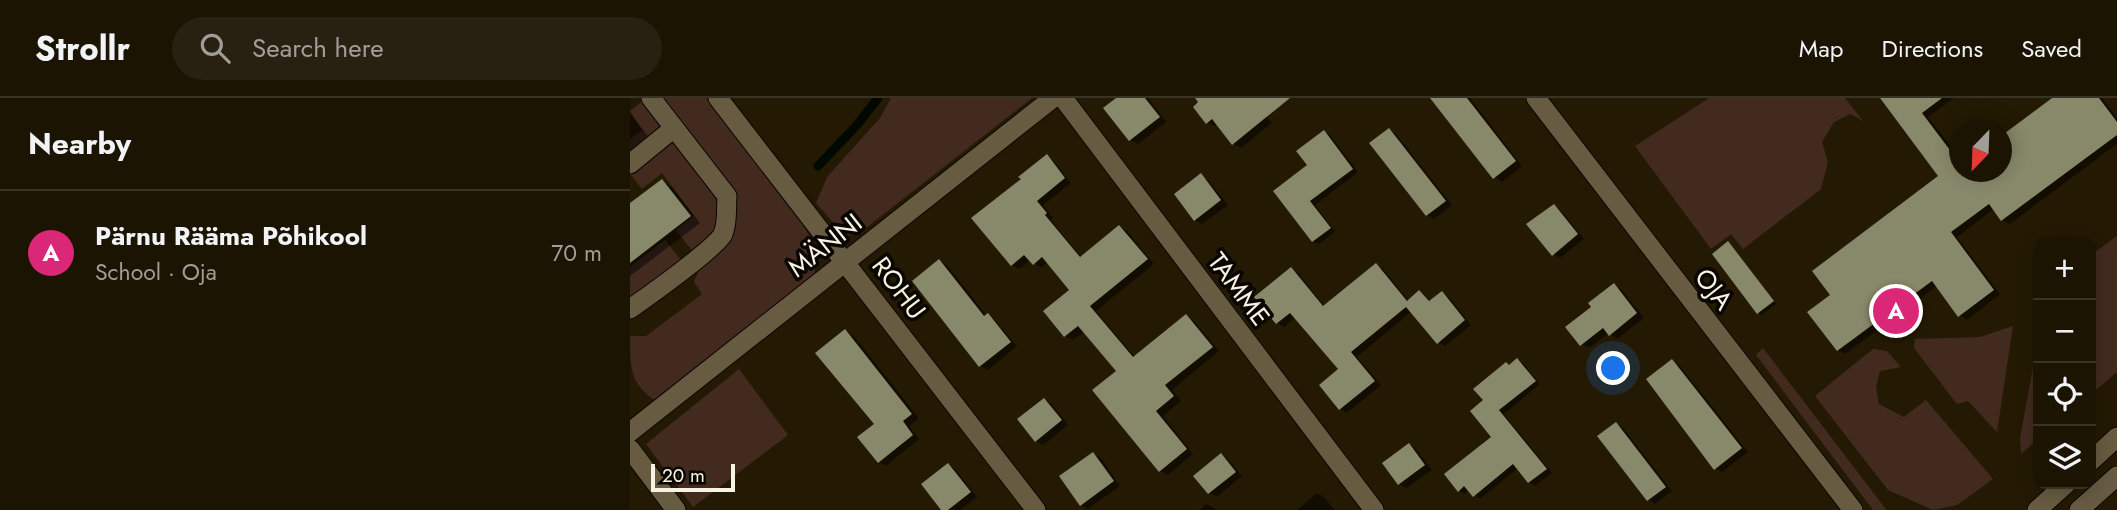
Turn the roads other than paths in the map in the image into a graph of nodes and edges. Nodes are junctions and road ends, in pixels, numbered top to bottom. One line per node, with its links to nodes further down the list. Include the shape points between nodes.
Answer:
1 (651, 98): 6 (street)
2 (718, 98): 8 (street, ROHU)
3 (1053, 98): 8 (street, MÄNNI)
4 (1063, 98): 18 (street, TAMME)
5 (1536, 98): 19 (street, OJA)
6 (674, 128): 7 (street); 9 (street, via 727,196 722,235)
7 (630, 164)
8 (846, 262): 10 (street, MÄNNI); 17 (street, ROHU)
9 (630, 309)
10 (630, 432)
11 (2117, 437): 13 (street)
12 (630, 449): 16 (street)
13 (2096, 456)
14 (2117, 476): 21 (street)
15 (2060, 489): 20 (street)
16 (676, 510)
17 (1036, 510)
18 (1374, 510)
19 (1853, 510)
20 (2037, 510)
21 (2079, 510)

